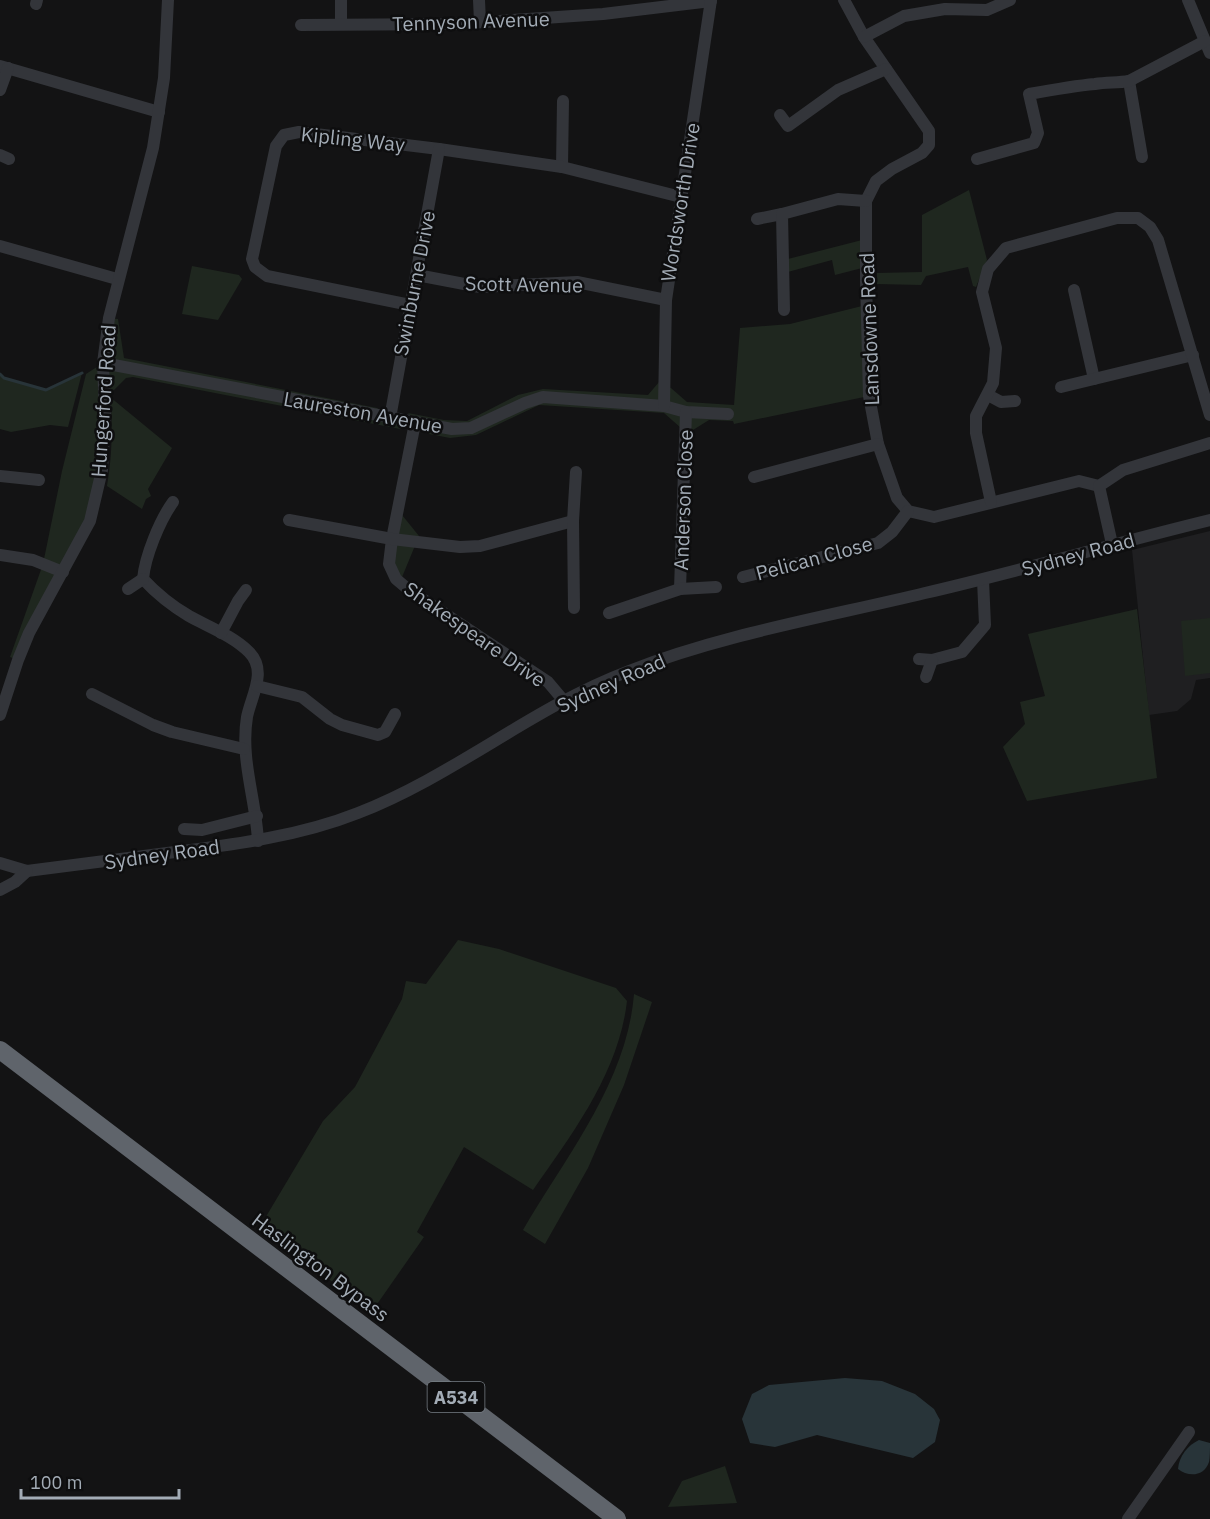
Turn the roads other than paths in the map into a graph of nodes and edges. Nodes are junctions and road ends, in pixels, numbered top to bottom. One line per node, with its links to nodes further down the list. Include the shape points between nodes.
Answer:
1 (168, 0): 21 (street, Hungerford Road)
2 (341, 0): 11 (street)
3 (479, 0): 10 (street)
4 (601, 0): 9 (street)
5 (844, 0): 13 (street)
6 (1010, 0): 13 (street, via 987,10 945,9 904,16)
7 (1188, 0): 14 (street)
8 (711, 1): 9 (street, Tennyson Avenue); 27 (street, Wordsworth Drive)
9 (603, 14): 10 (street, Tennyson Avenue)
10 (480, 22): 11 (street, Tennyson Avenue)
11 (341, 24): 12 (street, Tennyson Avenue)
12 (301, 26)
13 (864, 37): 17 (street)
14 (1205, 40): 15 (street); 18 (street)
15 (1210, 53)
16 (4, 67): 19 (street); 21 (street)
17 (886, 69): 22 (street, via 838,90 788,126); 28 (street, via 930,130 929,145 876,181)
18 (1129, 81): 24 (street); 25 (street, via 1029,94 1038,134 1034,143)
19 (0, 90)
20 (563, 101): 26 (street)
21 (159, 112): 33 (street, Hungerford Road)
22 (780, 115)
23 (440, 149): 26 (street, Kipling Way); 32 (street, Swinburne Drive); 36 (street, Kipling Way, via 299,132 284,135 276,146 252,258 255,267 267,276)
24 (1142, 157)
25 (977, 159)
26 (562, 167): 27 (street, Kipling Way)
27 (681, 197): 35 (street, Wordsworth Drive)
28 (867, 201): 29 (street, via 838,199); 50 (street, Lansdowne Road, via 869,396)
29 (782, 214): 30 (street); 37 (street)
30 (757, 219)
31 (0, 246): 33 (street)
32 (417, 275): 35 (street, Scott Avenue, via 480,287 577,282); 36 (street, Swinburne Drive)
33 (117, 279): 39 (street, Hungerford Road)
34 (1074, 290): 40 (street)
35 (666, 300): 44 (street, Wordsworth Drive)
36 (410, 305): 48 (street, Swinburne Drive)
37 (784, 310)
38 (1193, 355): 40 (street); 42 (street, via 1158,240 1138,218 1117,218 1006,249 988,269 982,292 996,348); 47 (street)
39 (103, 363): 48 (street, Laureston Avenue); 66 (street, Hungerford Road, via 102,470 90,520)
40 (1094, 379): 41 (street)
41 (1061, 387)
42 (988, 395): 43 (street, via 1001,402); 58 (street, via 976,416 976,433)
43 (1015, 401)
44 (664, 406): 45 (street, Laureston Avenue); 49 (street, Laureston Avenue, via 543,398 471,428)
45 (686, 412): 46 (street, Laureston Avenue); 72 (street, Anderson Close)
46 (728, 414)
47 (1210, 415)
48 (390, 418): 49 (street, Laureston Avenue)
49 (415, 423): 63 (street, Shakespeare Drive)
50 (878, 444): 54 (street); 59 (street, Lansdowne Road, via 897,498)
51 (1210, 444): 56 (street, via 1123,470)
52 (576, 472): 62 (street)
53 (0, 476): 55 (street)
54 (754, 477)
55 (39, 480)
56 (1099, 486): 58 (street, via 1079,481); 64 (street)
57 (173, 502): 68 (street, via 163,516 144,563)
58 (991, 502): 59 (street, via 934,517)
59 (908, 511): 67 (street, Pelican Close, via 878,543)
60 (289, 520): 63 (street)
61 (1210, 520): 64 (street, Sydney Road)
62 (573, 521): 63 (street, via 480,546); 74 (street)
63 (392, 539): 80 (street, Shakespeare Drive, via 389,564 396,579 548,682)
64 (1112, 544): 69 (street, Sydney Road)
65 (0, 555): 66 (street, via 33,560)
66 (63, 573): 82 (street, Hungerford Road, via 26,640)
67 (743, 578)
68 (143, 579): 71 (street); 76 (street, via 157,594)
69 (983, 580): 77 (street, via 985,624 962,652 925,660); 80 (street, Sydney Road, via 685,651 627,671)
70 (716, 587): 72 (street, Anderson Close)
71 (128, 589)
72 (680, 589): 75 (street, Anderson Close)
73 (246, 590): 76 (street)
74 (574, 608)
75 (609, 613)
76 (221, 633): 78 (street, via 251,654)
77 (926, 677)
78 (257, 686): 81 (street, via 302,697 330,719 378,735 385,732); 83 (street, via 247,716)
79 (92, 694): 83 (street, via 172,732)
80 (564, 701): 86 (street, Sydney Road, via 442,774 359,813)
81 (395, 714)
82 (0, 715)
83 (244, 749): 84 (street)
84 (257, 816): 85 (street, Sydney Road, via 202,830); 86 (street)
85 (183, 829)
86 (258, 841): 88 (street, Sydney Road)
87 (0, 863): 88 (street, Sydney Road)
88 (27, 871): 89 (street, Sydney Road)
89 (0, 890)
90 (0, 1050): 92 (highway, Haslington Bypass / A534)
91 (1189, 1432): 93 (street)
92 (617, 1519)
93 (1128, 1519)

